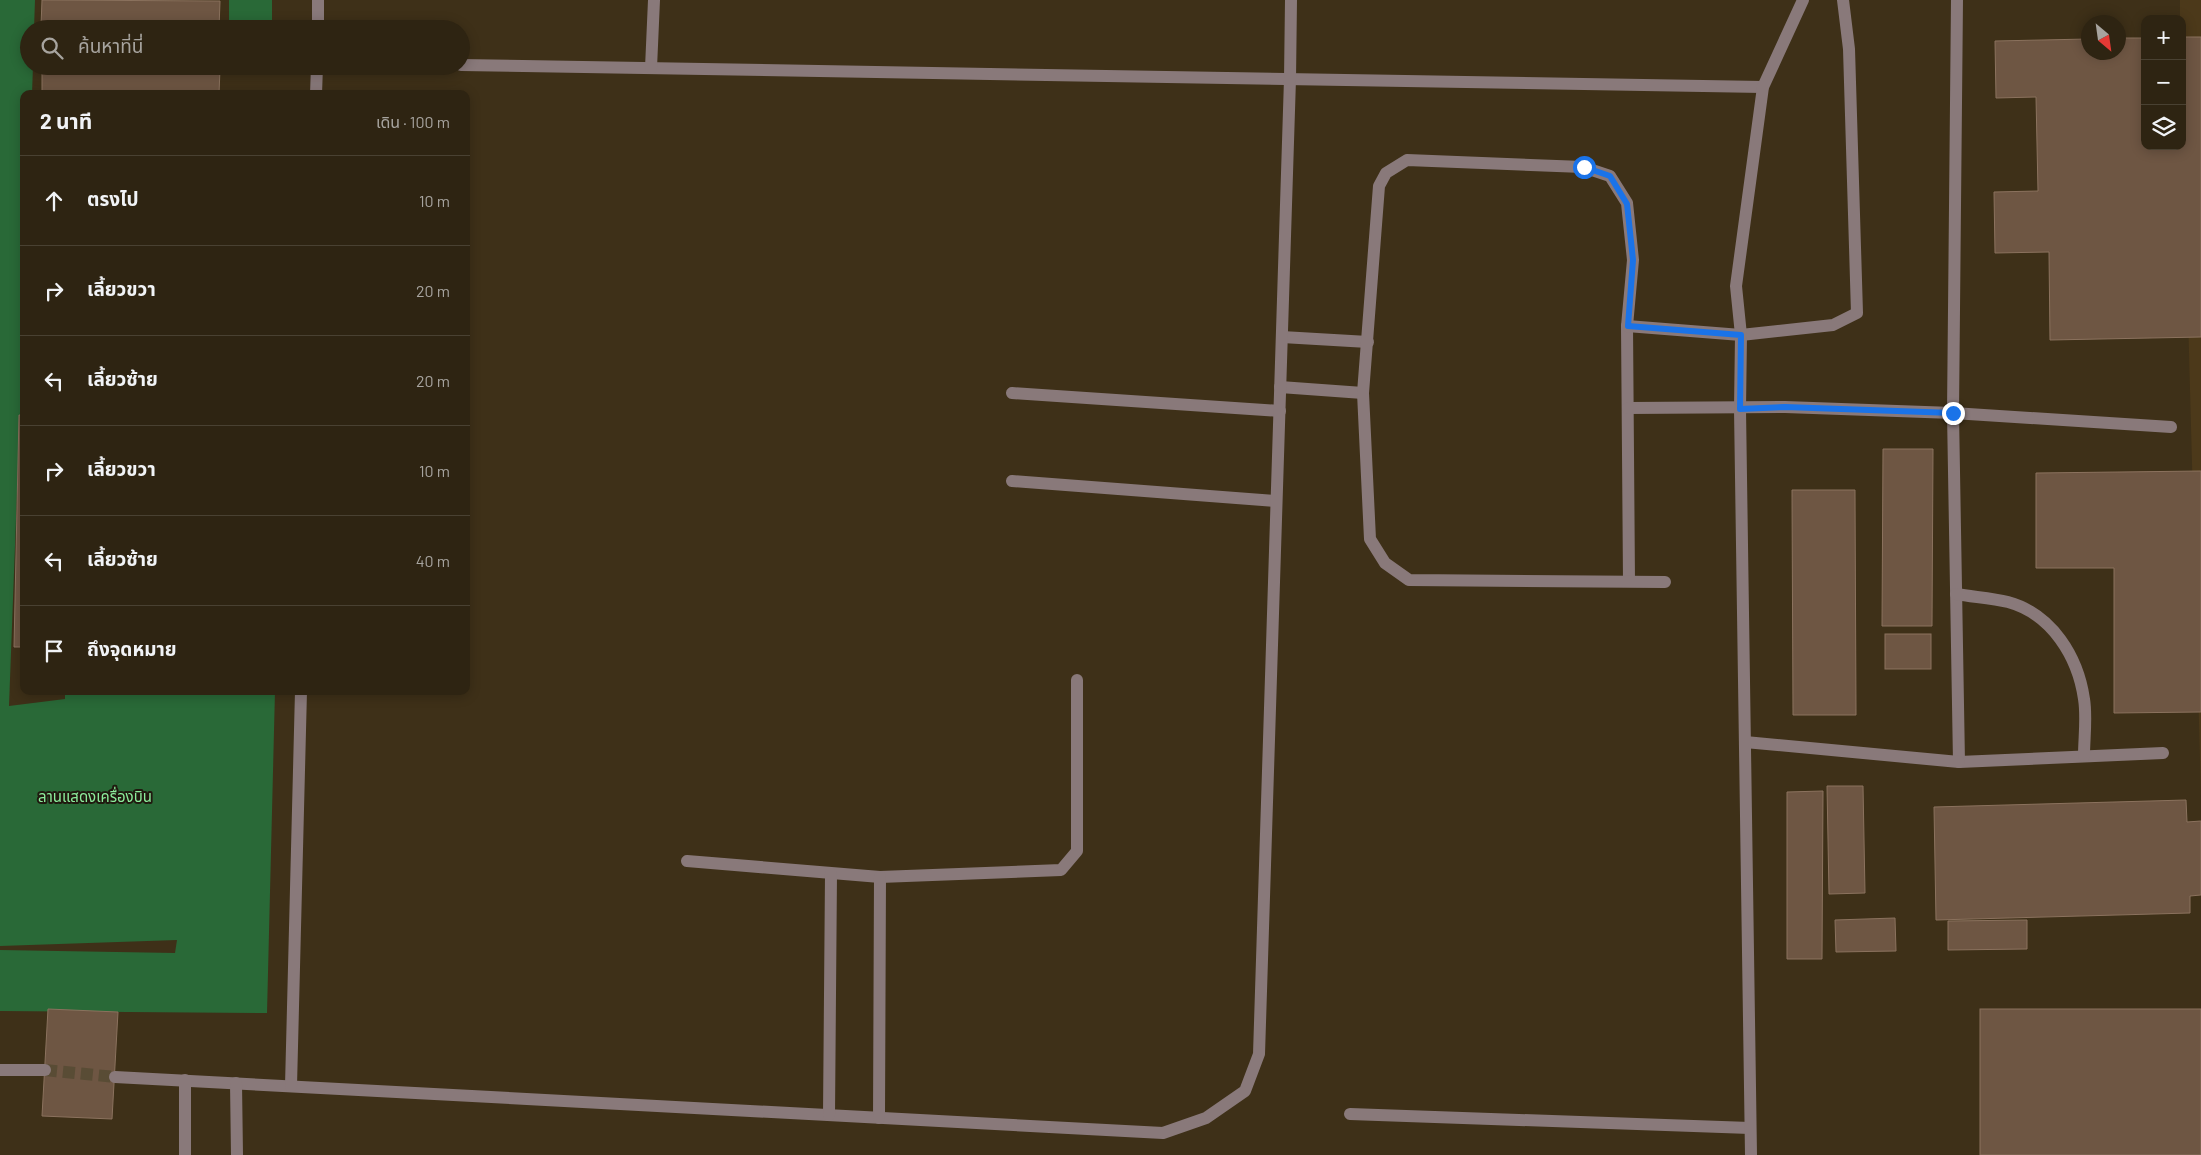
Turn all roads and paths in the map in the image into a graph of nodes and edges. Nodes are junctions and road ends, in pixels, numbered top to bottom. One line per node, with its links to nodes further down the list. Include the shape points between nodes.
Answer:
1 (318, 0): 7 (street)
2 (654, 0): 9 (street)
3 (1291, 0): 11 (street)
4 (1803, 0): 12 (street)
5 (1843, 0): 15 (street, via 1849,48 1857,313 1833,325)
6 (1957, 0): 24 (street)
7 (318, 20)
8 (470, 65): 9 (street)
9 (651, 68): 11 (street)
10 (316, 75): 13 (street)
11 (1290, 79): 12 (street); 16 (street)
12 (1763, 87): 15 (street, via 1736,286)
13 (316, 90)
14 (1628, 326): 15 (street); 17 (street, via 1633,260 1627,204 1610,176 1584,167 1407,160 1386,173 1379,186); 21 (street)
15 (1741, 335): 22 (street)
16 (1282, 337): 17 (street); 18 (street)
17 (1368, 342): 20 (street)
18 (1280, 387): 20 (street); 23 (street)
19 (1012, 393): 23 (street)
20 (1363, 394): 28 (street, via 1370,539 1386,563 1409,580)
21 (1628, 408): 22 (street); 28 (street)
22 (1740, 409): 24 (street, via 1785,407); 33 (street)
23 (1280, 412): 27 (street)
24 (1953, 413): 25 (street); 30 (street)
25 (2171, 427)
26 (1012, 481): 27 (street)
27 (1276, 501): 48 (street, via 1259,1054 1245,1091 1206,1118 1163,1133)
28 (1629, 581): 29 (street)
29 (1665, 582)
30 (1956, 594): 35 (street, via 2009,602 2054,630 2071,655 2085,700); 36 (street)
31 (1077, 680): 39 (street, via 1077,851 1061,870)
32 (301, 695): 45 (street)
33 (1745, 742): 36 (street); 49 (street)
34 (2163, 753): 35 (street)
35 (2084, 756): 36 (street)
36 (1959, 762)
37 (687, 861): 38 (street)
38 (831, 874): 39 (street); 47 (street)
39 (880, 877): 48 (street)
40 (0, 1070): 41 (street)
41 (45, 1070)
42 (115, 1077): 43 (street)
43 (185, 1080): 44 (street); 50 (street)
44 (236, 1084): 45 (street); 51 (street)
45 (291, 1086): 47 (street)
46 (1350, 1114): 49 (street)
47 (828, 1115): 48 (street)
48 (879, 1118)
49 (1750, 1128): 52 (street)
50 (185, 1155)
51 (236, 1155)
52 (1751, 1155)

